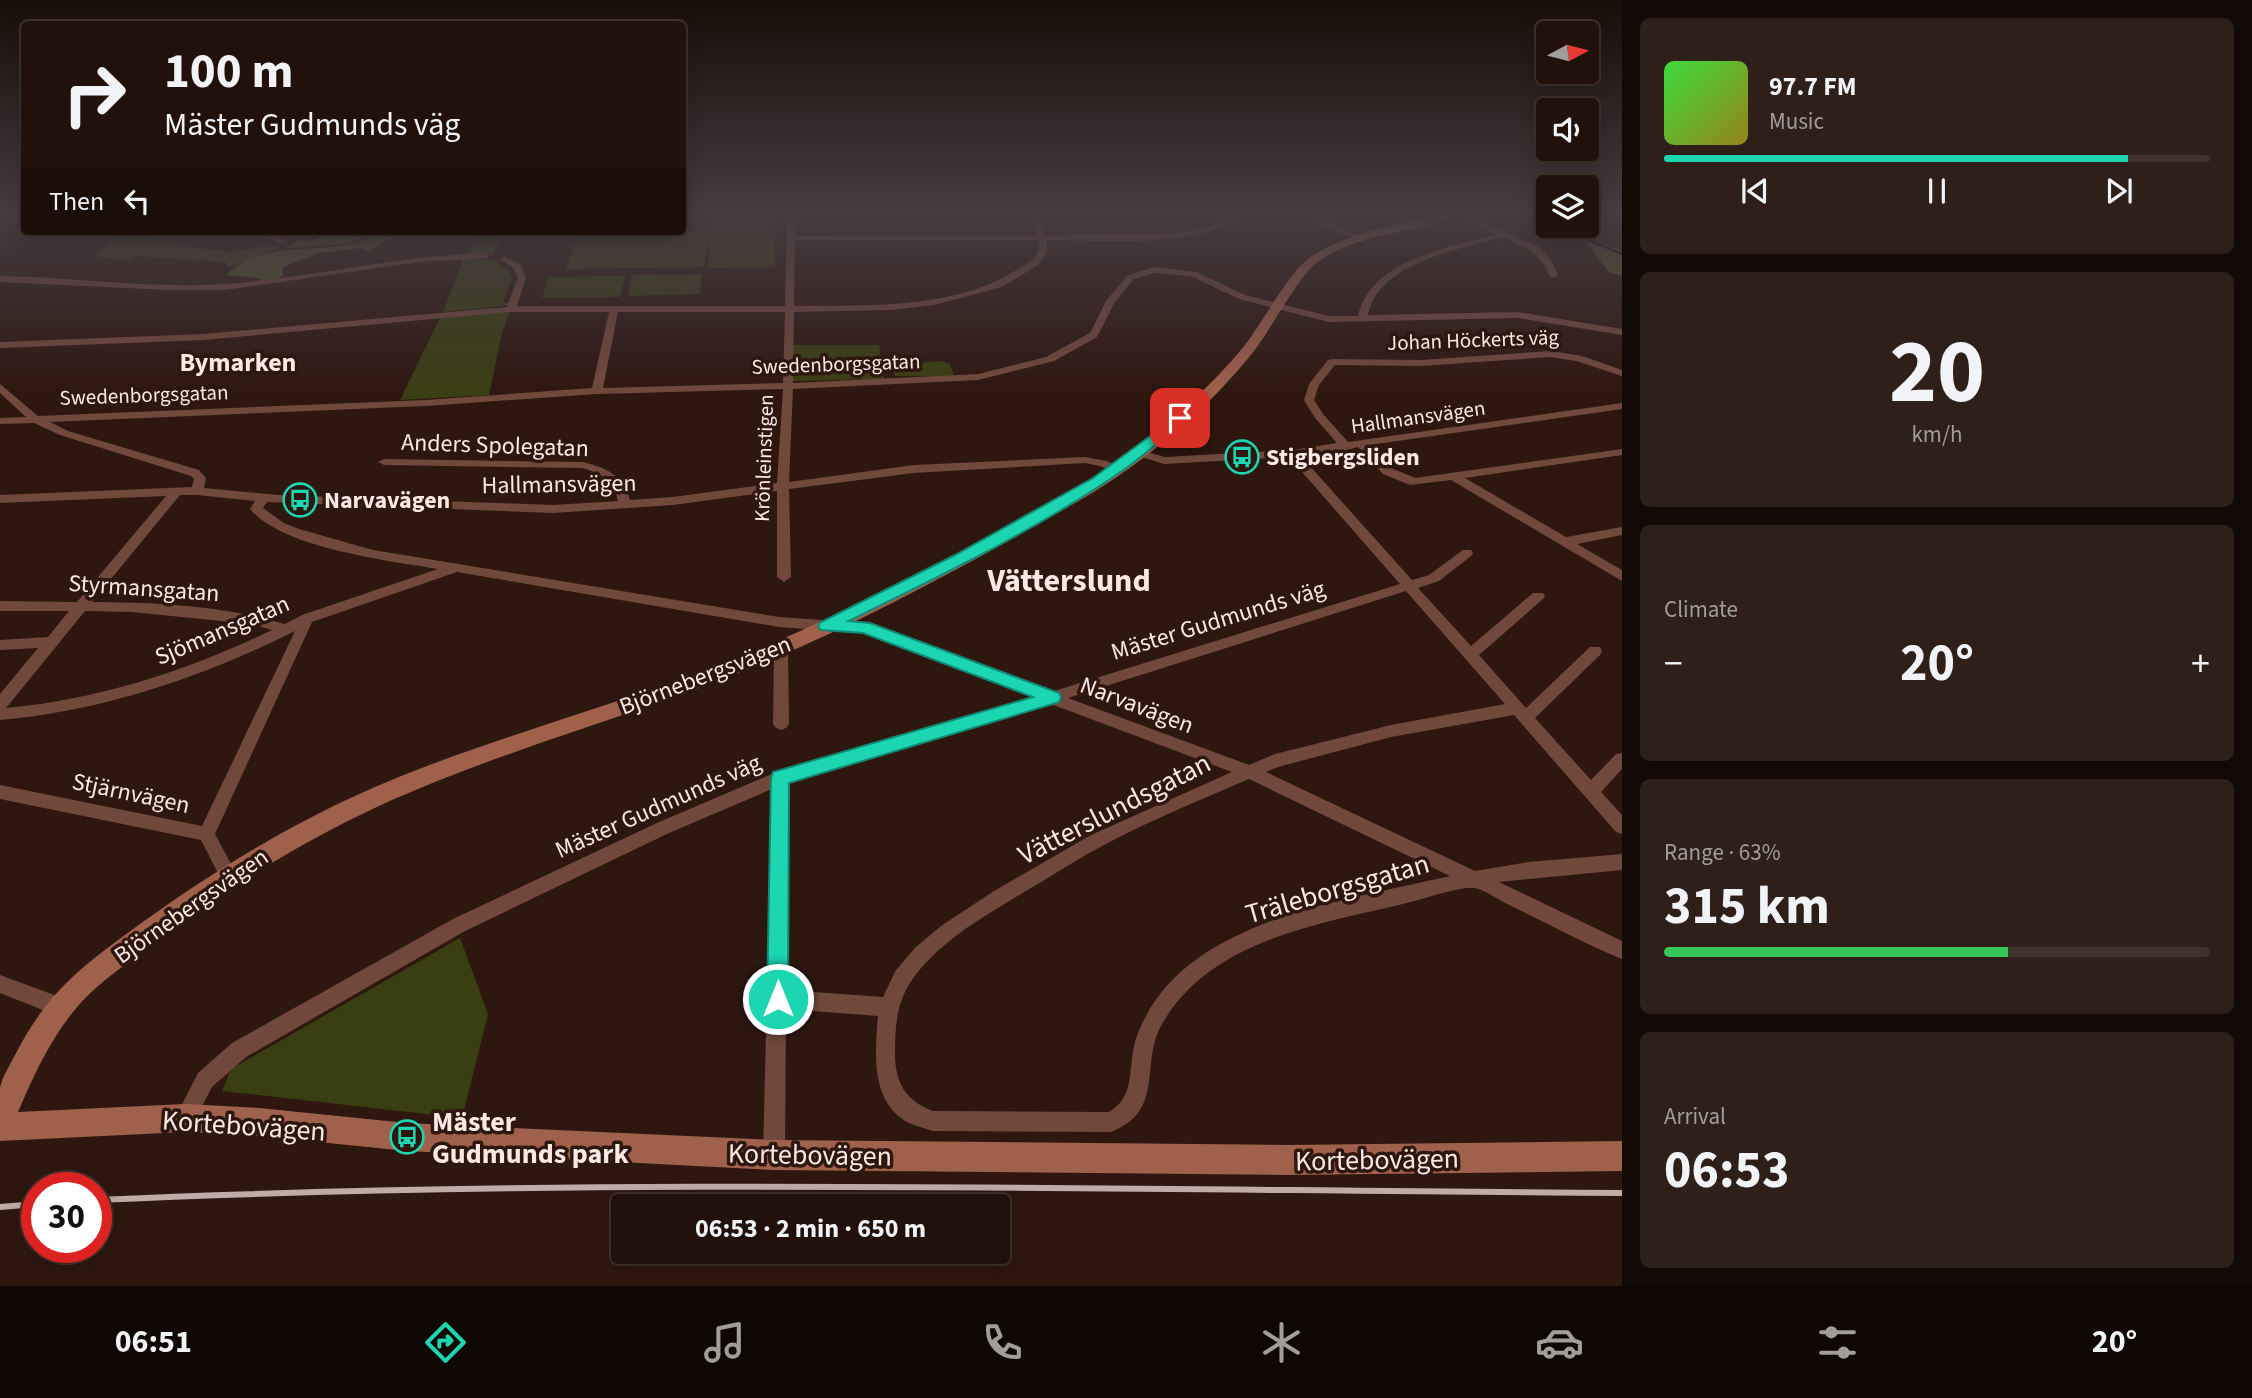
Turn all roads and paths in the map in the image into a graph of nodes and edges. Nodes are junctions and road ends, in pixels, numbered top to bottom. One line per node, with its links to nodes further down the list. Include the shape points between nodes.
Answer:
1 (331, 273): 11 (street, via 213,288)
2 (520, 273): 13 (street)
3 (790, 273): 14 (street, Krönleinstigen)
4 (1021, 273): 14 (street, via 980,292 909,305)
5 (1147, 273): 20 (street, Swedenborgsgatan, via 1131,277 1111,301 1094,335 1050,359 978,377)
6 (1181, 273): 12 (street, Swedenborgsgatan)
7 (1302, 273): 12 (street, Björnebergsvägen)
8 (1393, 273): 16 (street, via 1375,290 1362,313)
9 (1553, 273): 10 (street)
10 (1554, 276)
11 (0, 279)
12 (1280, 306): 16 (street, Swedenborgsgatan, via 1329,319); 28 (street, Björnebergsvägen, via 1225,376)
13 (511, 309): 15 (street); 18 (street, via 203,337)
14 (789, 309): 15 (street); 20 (street, Krönleinstigen)
15 (614, 310): 22 (street)
16 (1363, 320): 17 (street, Swedenborgsgatan, via 1518,315)
17 (1622, 332)
18 (0, 345)
19 (1622, 373): 27 (street, Johan Höckerts väg, via 1550,354 1421,363 1332,362 1314,384 1309,400)
20 (788, 385): 22 (street, Swedenborgsgatan); 34 (street, Krönleinstigen)
21 (0, 387): 24 (street)
22 (597, 391): 24 (street, Swedenborgsgatan)
23 (1622, 406): 26 (street, Hallmansvägen)
24 (35, 419): 25 (street, Swedenborgsgatan); 36 (street, via 64,433 195,473 200,478)
25 (0, 421)
26 (1362, 444): 27 (street, Hallmansvägen); 33 (street, via 1387,471 1405,480)
27 (1348, 447): 30 (street, Hallmansvägen)
28 (1136, 452): 30 (street, Hallmansvägen, via 1164,461); 32 (street, Björnebergsvägen)
29 (1622, 452): 33 (street)
30 (1292, 453): 46 (street)
31 (384, 462): 39 (street, Anders Spolegatan, via 582,465 619,483)
32 (1116, 469): 34 (street, Hallmansvägen, via 1092,460 1020,462 914,469); 51 (street, Björnebergsvägen, via 961,559)
33 (1454, 477): 41 (street)
34 (784, 486): 39 (street, Hallmansvägen); 45 (street, Krönleinstigen)
35 (177, 491): 36 (street, Hallmansvägen); 38 (street, Hallmansvägen); 48 (street)
36 (197, 491): 37 (street, Hallmansvägen)
37 (263, 498): 39 (street, Hallmansvägen, via 513,508); 43 (street, Narvavägen, via 256,509 261,514 312,538)
38 (0, 499)
39 (625, 505)
40 (1622, 531): 41 (street)
41 (1563, 542): 44 (street)
42 (1467, 554): 46 (street, via 1434,578)
43 (455, 568): 50 (street, Sjömansgatan); 51 (street, Narvavägen)
44 (1622, 576)
45 (784, 578)
46 (1410, 586): 57 (street); 58 (street, Mäster Gudmunds väg)
47 (1538, 596): 57 (street)
48 (83, 604): 49 (street, Styrmansgatan); 52 (street, Styrmansgatan, via 213,614); 53 (street)
49 (0, 606)
50 (307, 619): 52 (street, Sjömansgatan); 69 (street)
51 (826, 626): 55 (street, Björnebergsvägen); 58 (street, Narvavägen, via 864,628)
52 (284, 628): 61 (street, Sjömansgatan, via 246,649 144,687 35,711)
53 (51, 642): 54 (street); 59 (street)
54 (0, 645)
55 (780, 649): 62 (street); 71 (street, Björnebergsvägen, via 436,772 341,813)
56 (1595, 651): 60 (street)
57 (1471, 654): 60 (street)
58 (1053, 697): 64 (street, Narvavägen); 65 (street, Mäster Gudmunds väg)
59 (0, 704)
60 (1522, 713): 64 (street, Vätterslundsgatan, via 1391,731); 66 (street)
61 (0, 714)
62 (781, 724)
63 (1622, 759): 66 (street)
64 (1248, 771): 72 (street, Narvavägen); 77 (street, Vätterslundsgatan, via 1097,840 963,921 922,954 903,977)
65 (780, 778): 75 (street); 79 (street, Mäster Gudmunds väg, via 459,925 332,995 218,1066)
66 (1591, 791): 68 (street)
67 (0, 792): 69 (street, Stjärnvägen)
68 (1622, 827)
69 (206, 834): 71 (street, Stjärnvägen)
70 (1622, 862): 72 (street, Träleborgsgatan)
71 (228, 875): 76 (street, Björnebergsvägen)
72 (1474, 879): 73 (street, Narvavägen); 77 (street, Träleborgsgatan, via 1266,933 1205,963 1178,987 1153,1020 1133,1108 1111,1122 916,1118 892,1094 887,1076)
73 (1622, 950)
74 (0, 984): 76 (street)
75 (778, 999): 77 (street); 81 (street)
76 (58, 1006): 78 (street, Björnebergsvägen, via 41,1031)
77 (888, 1007)
78 (0, 1118)
79 (185, 1118): 80 (street, Kortebovägen); 81 (street, Kortebovägen, via 407,1137)
80 (0, 1127)
81 (774, 1155): 82 (street, Kortebovägen, via 1289,1160)
82 (1622, 1156)

